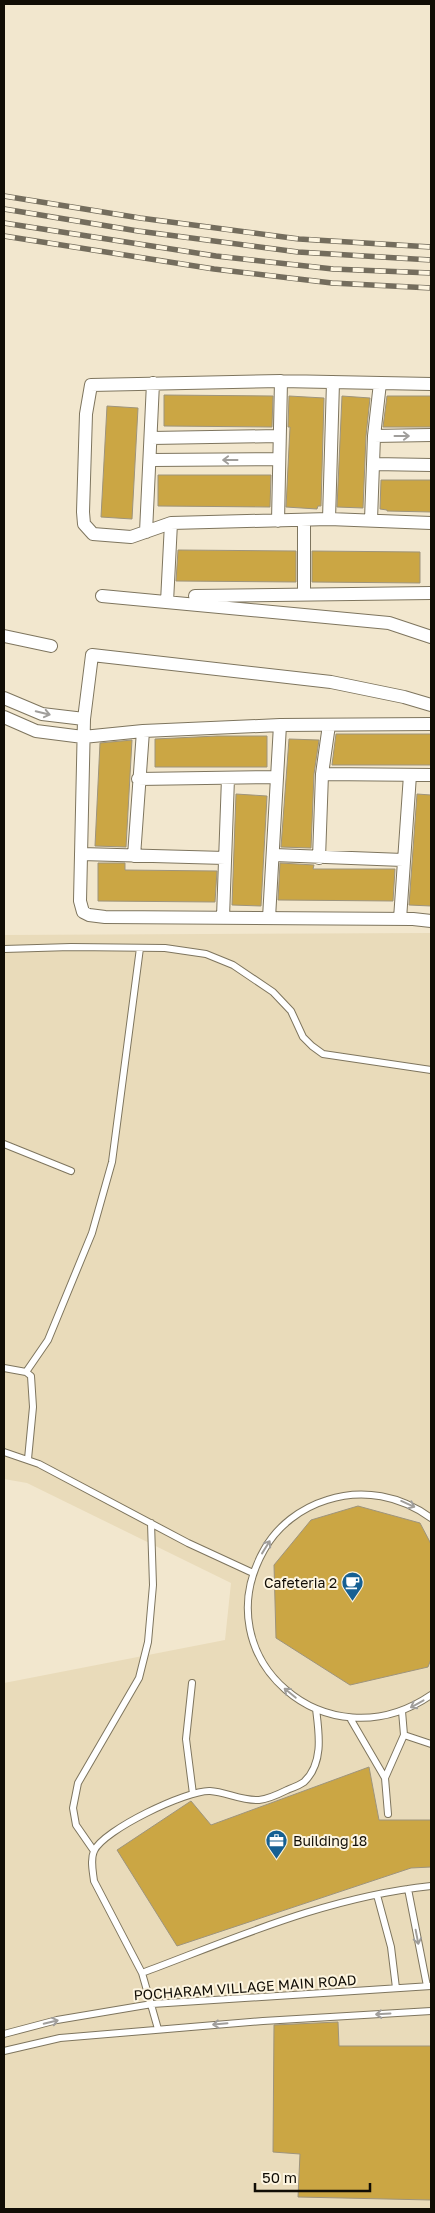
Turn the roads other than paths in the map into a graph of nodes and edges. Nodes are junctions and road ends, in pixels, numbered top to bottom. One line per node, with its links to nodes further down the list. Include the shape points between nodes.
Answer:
1 (281, 381): 2 (street); 4 (street); 7 (street)
2 (333, 382): 3 (street); 14 (street)
3 (380, 382): 5 (street); 8 (street)
4 (153, 383): 9 (street); 20 (street, via 91,385 86,414 84,524 93,534 105,536 131,537)
5 (431, 384)
6 (431, 435): 8 (street, one-way to 6)
7 (278, 436): 9 (street); 10 (street)
8 (374, 436): 12 (street)
9 (151, 438): 11 (street)
10 (278, 459): 11 (street, one-way to 11); 17 (street)
11 (151, 460): 20 (street)
12 (374, 464): 13 (street); 16 (street)
13 (431, 465)
14 (329, 519): 15 (street); 16 (street)
15 (304, 520): 17 (street); 22 (street)
16 (371, 520): 19 (street)
17 (278, 521): 18 (street)
18 (171, 523): 20 (street); 25 (street)
19 (431, 523)
20 (146, 532)
21 (431, 593): 22 (street)
22 (304, 594): 24 (street)
23 (102, 596): 25 (street)
24 (195, 596)
25 (167, 602): 27 (street, via 389,622)
26 (4, 636): 28 (street)
27 (431, 637)
28 (51, 646)
29 (4, 698): 32 (street, one-way to 32, via 42,714)
30 (431, 705): 32 (street, via 331,682 92,655)
31 (4, 717): 37 (street, via 36,731)
32 (84, 719): 37 (street)
33 (431, 724): 35 (street)
34 (280, 725): 35 (street); 36 (street); 41 (street)
35 (329, 725): 38 (street)
36 (143, 731): 37 (street); 43 (street)
37 (83, 737): 44 (street)
38 (322, 774): 39 (street); 48 (street)
39 (410, 775): 40 (street); 49 (street)
40 (431, 775)
41 (277, 777): 42 (street); 45 (street)
42 (228, 778): 43 (street); 47 (street)
43 (138, 779): 46 (street)
44 (81, 854): 46 (street); 50 (street, via 80,901 83,912 90,915)
45 (274, 855): 48 (street); 51 (street)
46 (134, 856): 47 (street)
47 (225, 858): 50 (street)
48 (319, 858): 49 (street)
49 (403, 860): 52 (street)
50 (223, 917): 51 (street)
51 (269, 918): 52 (street)
52 (400, 919): 53 (street)
53 (431, 921)
54 (140, 948): 55 (lane); 56 (lane, via 185,950 233,965 283,1001 303,1037 324,1054); 60 (lane, via 112,1162 92,1233 63,1305 48,1340)
55 (4, 949)
56 (431, 1070)
57 (4, 1144): 58 (lane)
58 (70, 1171)
59 (4, 1368): 60 (lane)
60 (26, 1372): 62 (lane, via 31,1376 33,1386)
61 (4, 1452): 62 (lane)
62 (28, 1459): 64 (lane)
63 (431, 1518): 65 (lane, one-way to 63, via 268,1543 290,1519 335,1497 385,1496 416,1508)
64 (151, 1524): 65 (lane); 76 (lane, via 153,1585 148,1642 139,1678 78,1783 73,1808 76,1826)
65 (253, 1573): 68 (lane, one-way to 65, via 288,1692 258,1653 249,1622)
66 (192, 1683): 74 (lane, via 186,1739)
67 (431, 1695): 69 (lane, one-way to 69)
68 (316, 1710): 70 (lane); 74 (lane, via 320,1739 317,1756 304,1782 260,1800 210,1792)
69 (402, 1711): 70 (lane, via 368,1719); 71 (lane)
70 (350, 1718): 73 (lane)
71 (404, 1735): 72 (lane); 73 (lane)
72 (431, 1744)
73 (386, 1778): 75 (lane)
74 (193, 1794): 76 (lane, via 168,1802 140,1817 108,1836)
75 (388, 1814)
76 (94, 1851): 80 (lane, via 94,1881)
77 (431, 1886): 78 (lane)
78 (408, 1889): 79 (lane); 81 (lane, one-way to 81)
79 (376, 1895): 80 (lane, via 348,1899 277,1921); 82 (lane, via 391,1947)
80 (142, 1974): 83 (lane)
81 (429, 1986): 82 (lane, POCHARAM VILLAGE MAIN ROAD)
82 (396, 1988): 83 (lane, POCHARAM VILLAGE MAIN ROAD)
83 (152, 2004): 85 (lane); 86 (lane, POCHARAM VILLAGE MAIN ROAD, one-way to 83, via 57,2020)
84 (431, 2012): 85 (lane, one-way to 85)
85 (158, 2029): 87 (lane, via 60,2038)
86 (4, 2034)
87 (4, 2051)

